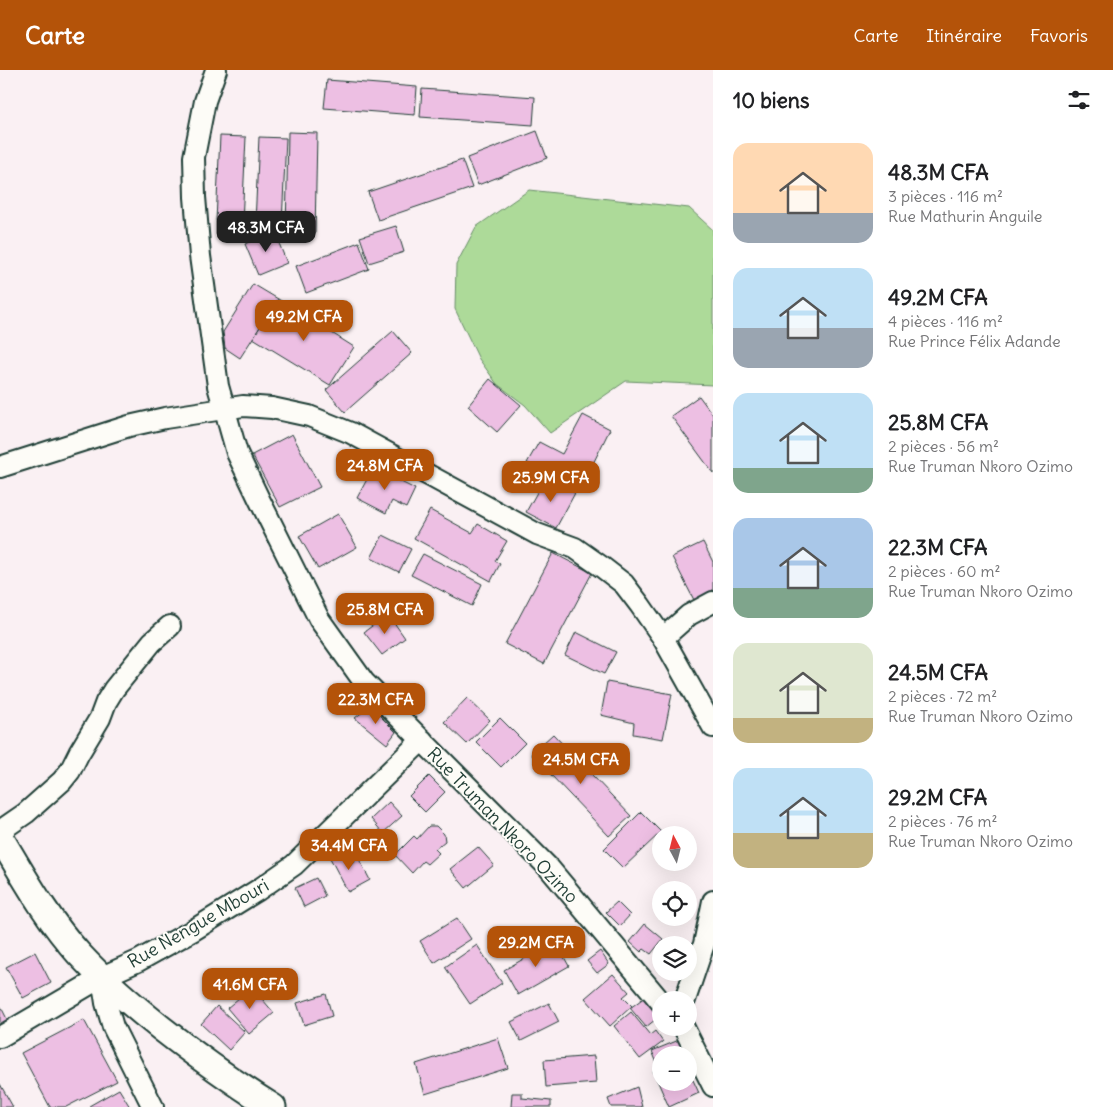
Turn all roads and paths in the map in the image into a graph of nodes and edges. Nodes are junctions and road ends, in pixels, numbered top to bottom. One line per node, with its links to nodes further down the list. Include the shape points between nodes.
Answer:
1 (216, 70): 2 (street, Rue Truman Nkoro Ozimo, via 205,101 194,157 201,265)
2 (223, 409): 3 (street, via 129,426); 6 (street, via 243,406 272,408 309,416 351,433 537,534 575,548 624,584); 8 (street, Rue Truman Nkoro Ozimo, via 237,453 319,619 364,682)
3 (0, 467)
4 (713, 602): 6 (street, via 689,616)
5 (170, 626): 9 (street, via 152,642 114,689 62,781 26,813)
6 (663, 638): 7 (street)
7 (713, 727)
8 (422, 740): 12 (street, Rue Nengue Mbouri, via 294,865 192,930); 13 (street, Rue Truman Nkoro Ozimo, via 549,868)
9 (0, 830)
10 (0, 837): 12 (main road, via 52,920)
11 (713, 901): 14 (street, via 704,944)
12 (102, 977): 16 (street, Rue Nengue Mbouri); 18 (street, via 113,1027); 19 (main road, via 186,1048)
13 (652, 991)
14 (688, 991)
15 (688, 1036): 17 (street)
16 (0, 1037)
17 (713, 1086)
18 (153, 1107)
19 (273, 1107)

